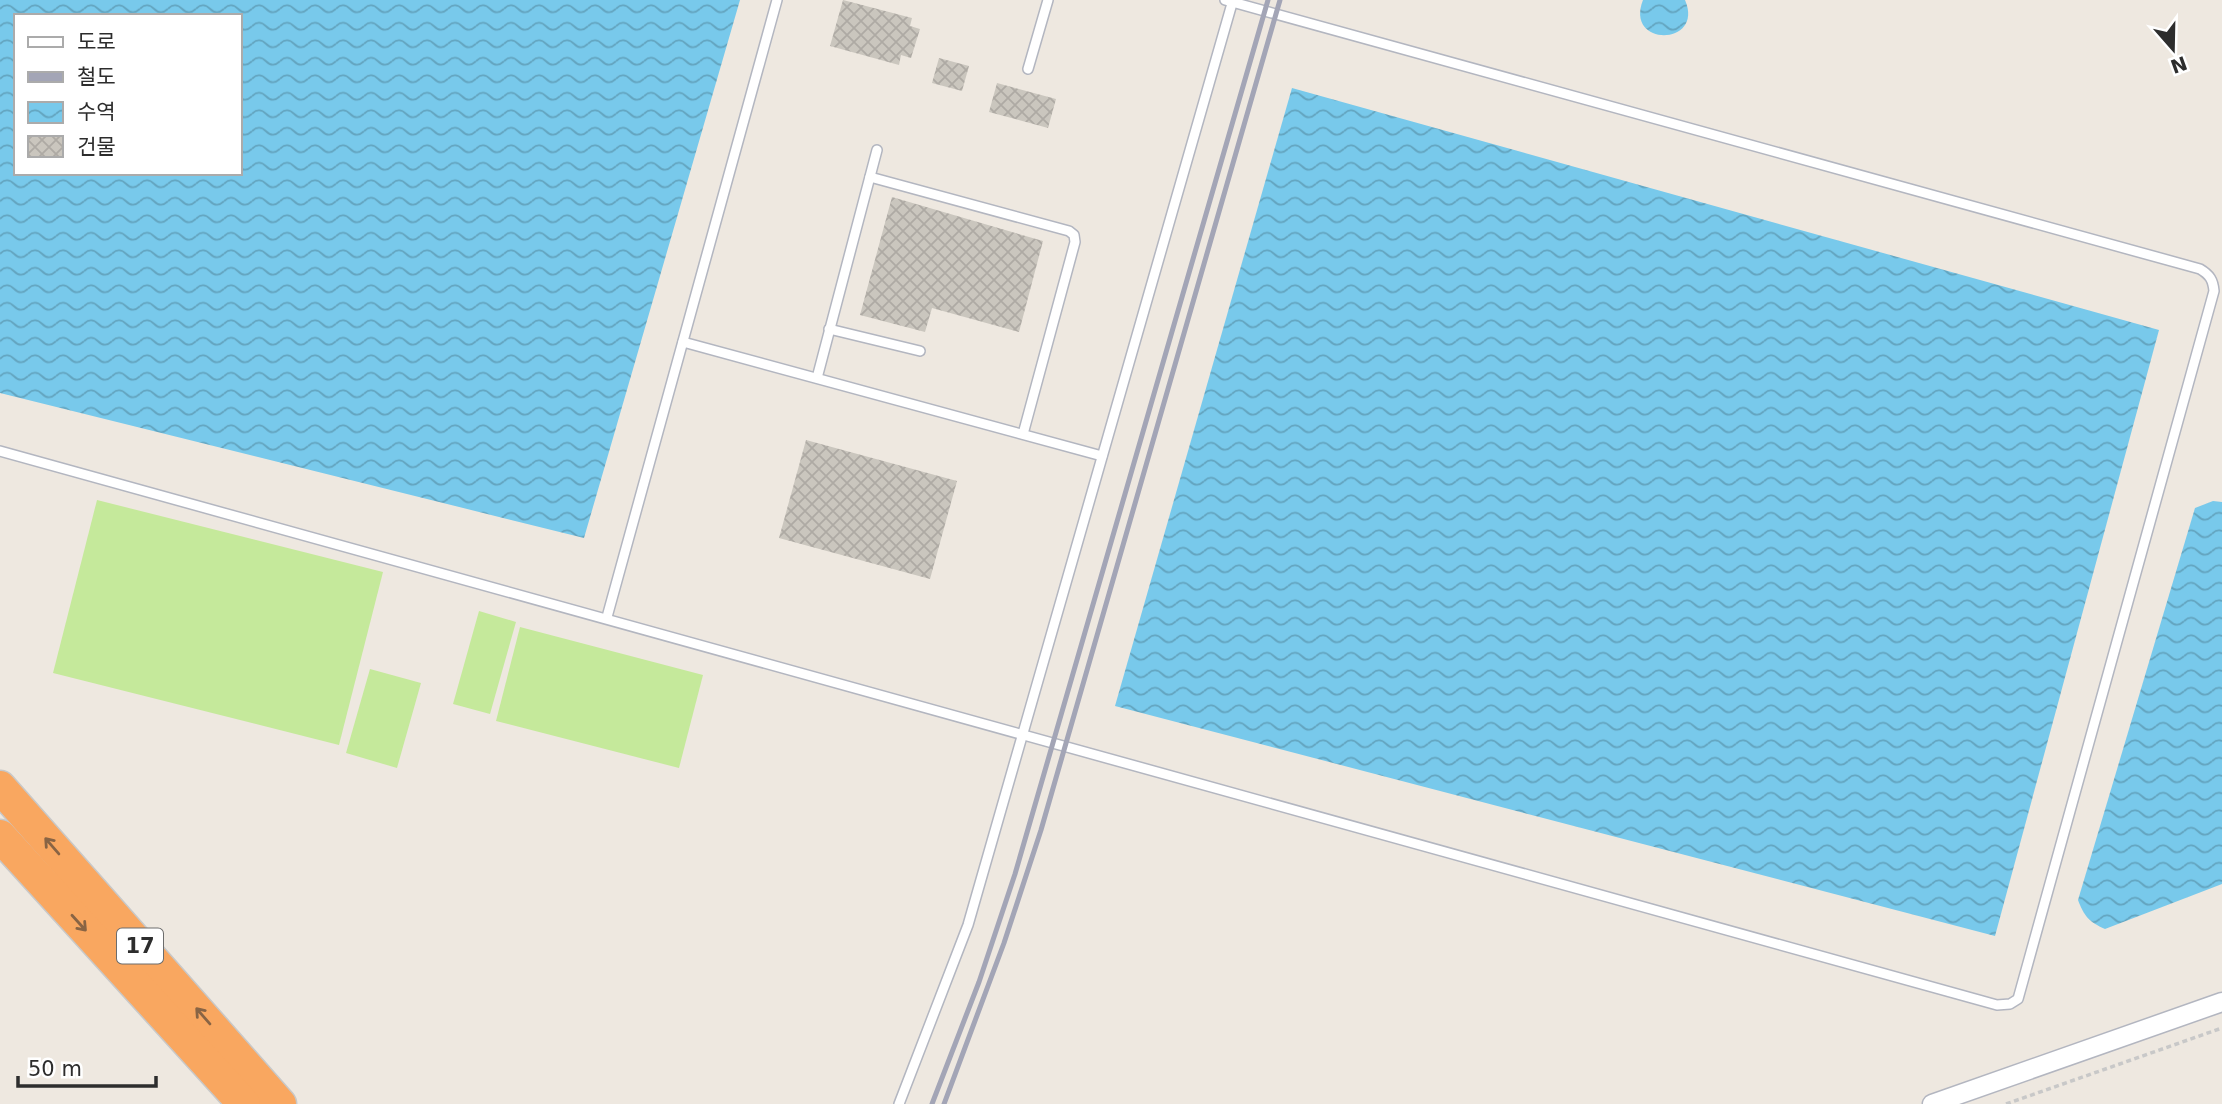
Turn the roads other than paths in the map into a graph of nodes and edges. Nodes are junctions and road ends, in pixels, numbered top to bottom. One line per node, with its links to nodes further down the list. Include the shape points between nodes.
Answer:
1 (777, 0): 9 (lane)
2 (1048, 0): 4 (lane)
3 (1230, 1): 7 (lane, via 2200,269); 14 (lane)
4 (1028, 69)
5 (877, 150): 6 (lane)
6 (870, 177): 8 (lane); 12 (lane, via 1074,235)
7 (2217, 283): 16 (lane, via 2022,990 2010,1004 1997,1005)
8 (830, 329): 10 (lane); 11 (lane)
9 (683, 342): 11 (lane); 15 (lane)
10 (920, 351)
11 (817, 378): 12 (lane)
12 (1023, 434): 14 (lane)
13 (0, 451): 15 (lane)
14 (1102, 456): 16 (lane)
15 (607, 617): 16 (lane)
16 (1022, 735): 22 (lane, via 968,925)
17 (0, 787): 21 (highway, 17, one-way to 17)
18 (0, 836): 20 (highway, 17, one-way to 20)
19 (2222, 1002): 23 (street)
20 (244, 1104)
21 (280, 1104)
22 (899, 1104)
23 (1932, 1104)

